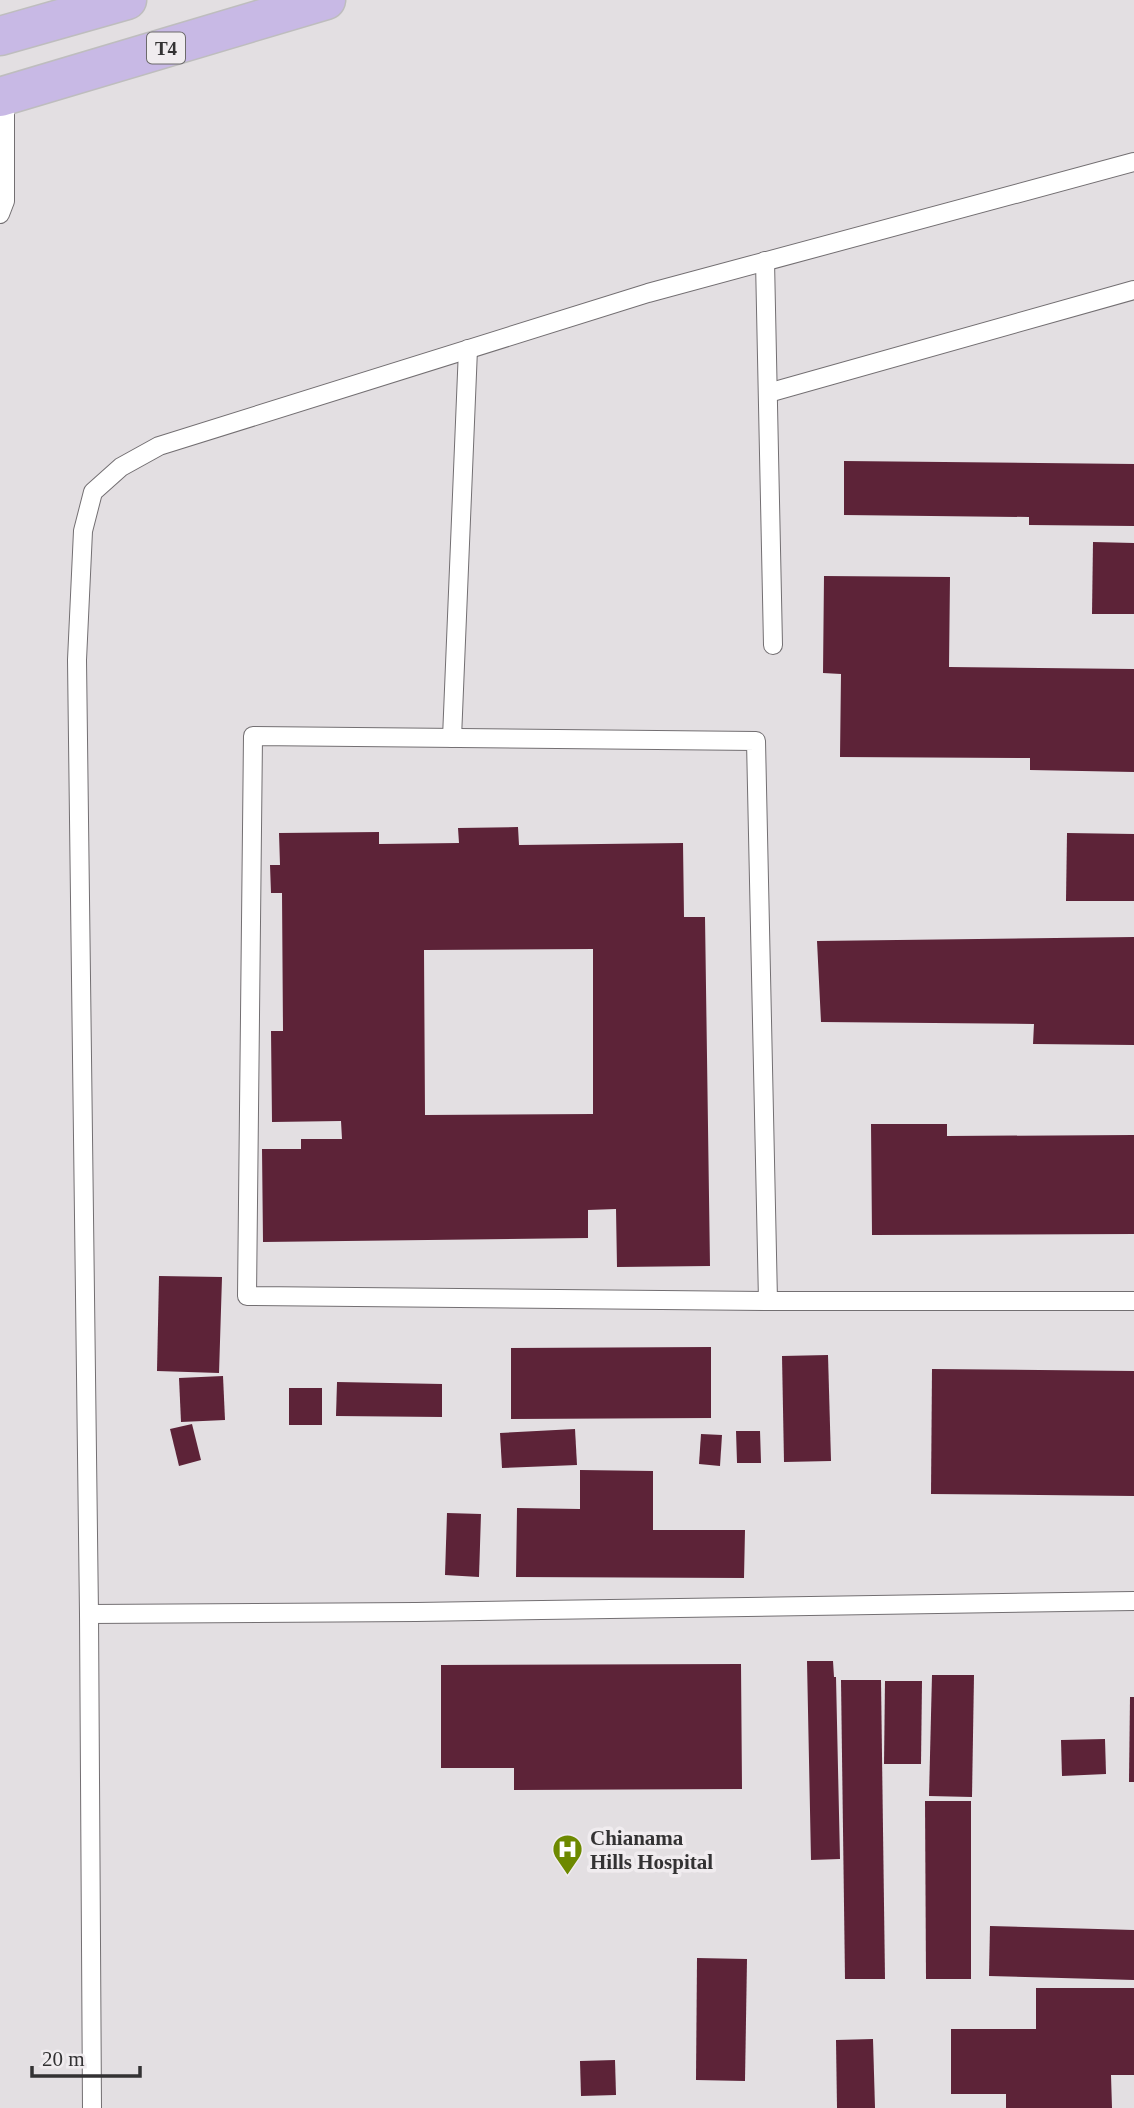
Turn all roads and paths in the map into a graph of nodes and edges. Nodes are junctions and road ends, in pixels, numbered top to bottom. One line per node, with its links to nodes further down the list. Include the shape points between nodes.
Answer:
1 (127, 0): 3 (main road)
2 (326, 0): 4 (main road, T4)
3 (0, 36)
4 (3, 97): 6 (lane, via 5,201)
5 (1134, 162): 7 (lane)
6 (0, 214)
7 (765, 261): 9 (lane); 10 (lane)
8 (1134, 290): 10 (lane)
9 (468, 349): 12 (lane); 16 (lane, via 159,446 121,467 93,492 83,531 76,660)
10 (768, 393): 11 (lane)
11 (773, 645)
12 (452, 738): 13 (lane, via 756,741); 13 (lane, via 253,736 247,1296)
13 (768, 1301): 14 (lane)
14 (1134, 1301)
15 (1134, 1601): 16 (lane)
16 (89, 1614): 17 (lane)
17 (92, 2108)

